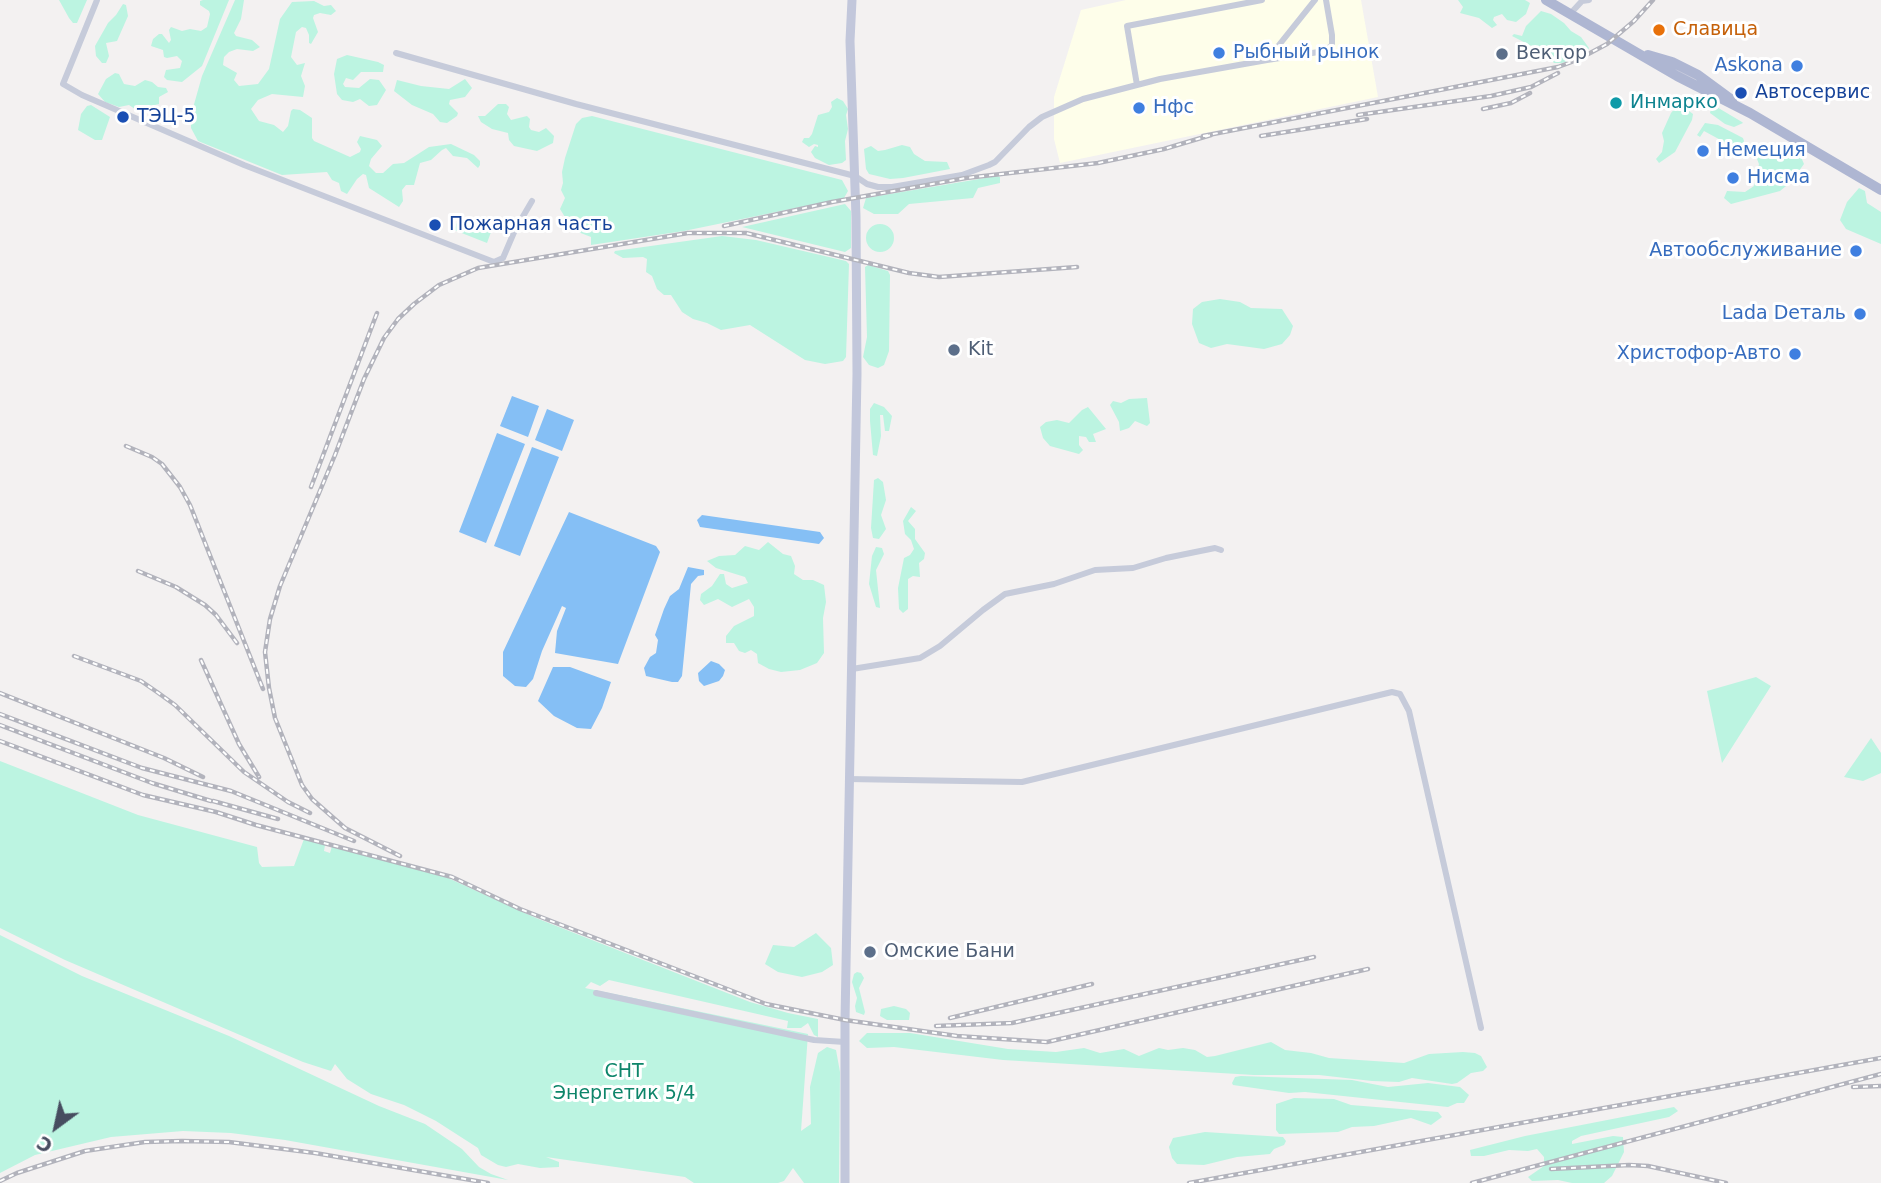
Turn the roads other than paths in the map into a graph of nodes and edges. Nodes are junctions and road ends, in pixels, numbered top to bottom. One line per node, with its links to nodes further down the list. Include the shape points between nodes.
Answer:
1 (97, 0): 14 (street, via 63,84 82,95 244,165 494,262 503,258)
2 (852, 0): 12 (street)
3 (1262, 0): 11 (street, via 1128,26)
4 (1315, 0): 10 (street)
5 (1326, 0): 10 (street, via 1332,45 1325,51)
6 (1546, 0): 8 (main road)
7 (1589, 0): 8 (street)
8 (1570, 14): 13 (main road, via 1631,49 1698,75 1741,107)
9 (396, 53): 12 (street)
10 (1267, 60): 11 (street)
11 (1137, 85): 12 (street, via 1059,108 1029,127 995,162 962,175 892,187 878,187)
12 (855, 176): 16 (street)
13 (1881, 190)
14 (532, 201)
15 (1221, 550): 16 (street, via 1178,555 1133,568 1095,570 1005,594 920,658)
16 (852, 669): 17 (street)
17 (848, 779): 19 (street, via 1022,782 1392,692 1400,694 1409,711); 20 (street)
18 (596, 993): 20 (street, via 814,1040)
19 (1481, 1028)
20 (845, 1042): 21 (street)
21 (845, 1183)

